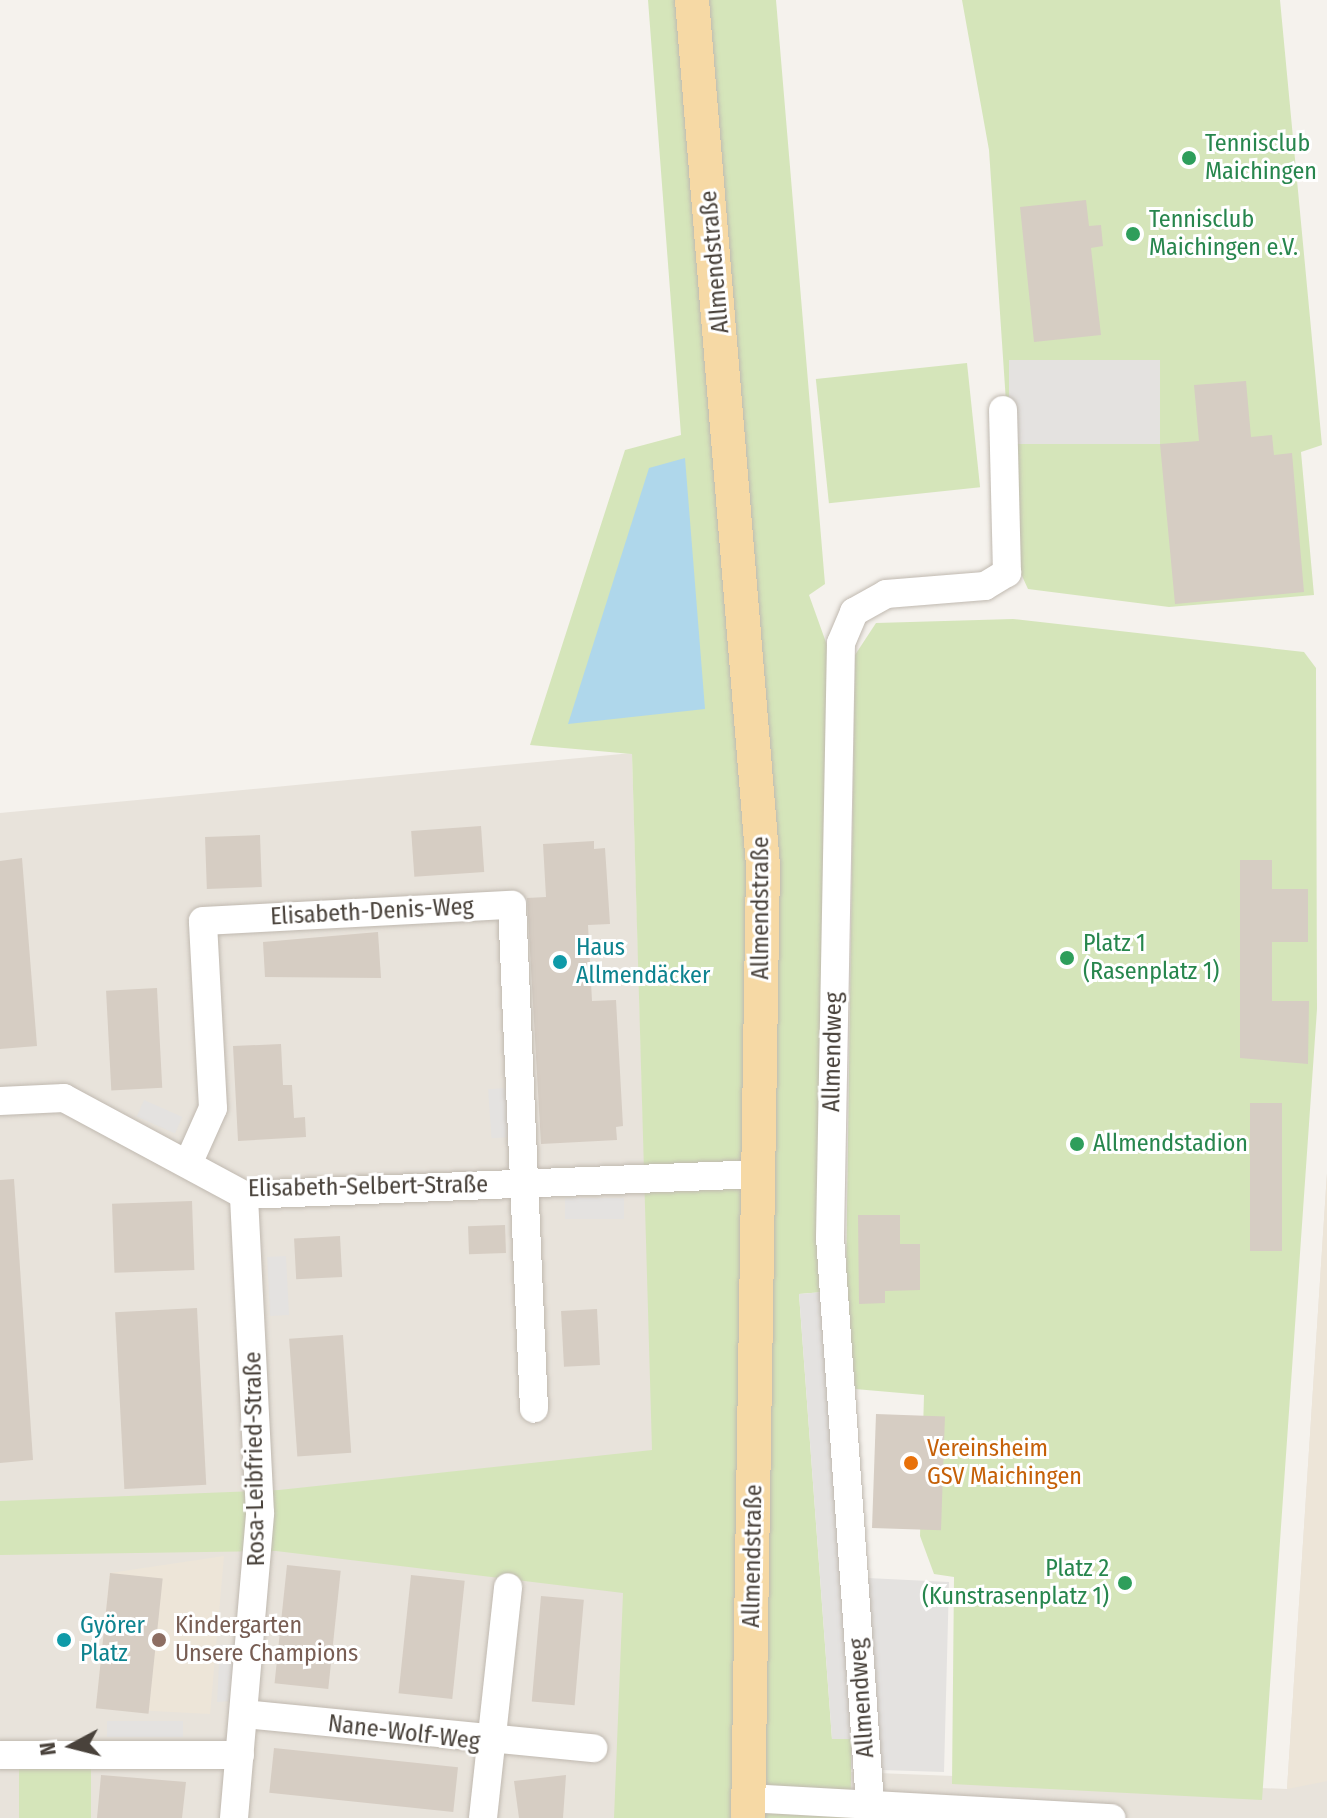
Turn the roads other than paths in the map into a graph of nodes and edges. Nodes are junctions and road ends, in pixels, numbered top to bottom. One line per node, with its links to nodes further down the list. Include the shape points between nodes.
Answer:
1 (692, 0): 5 (main road, Allmendstraße, via 758,761)
2 (1003, 410): 16 (street, Allmendweg, via 1007,573 985,586 886,594 854,612 841,643 830,1237)
3 (0, 1101): 4 (street, Elisabeth-Selbert-Straße, via 64,1098)
4 (188, 1164): 6 (street, Elisabeth-Denis-Weg, via 213,1108 203,921 512,905); 7 (street, Elisabeth-Selbert-Straße)
5 (760, 1174): 6 (street, Elisabeth-Selbert-Straße); 15 (main road, Allmendstraße)
6 (522, 1183): 7 (street, Elisabeth-Selbert-Straße); 8 (street)
7 (244, 1195): 10 (street, Rosa-Leibfried-Straße, via 260,1513)
8 (534, 1409)
9 (508, 1587): 11 (street)
10 (244, 1714): 11 (street, Nane-Wolf-Weg); 14 (street, Rosa-Leibfried-Straße)
11 (490, 1741): 12 (street); 18 (street, Nane-Wolf-Weg)
12 (593, 1748)
13 (0, 1755): 14 (street)
14 (240, 1755): 17 (street, Rosa-Leibfried-Straße)
15 (748, 1808): 16 (street)
16 (871, 1812): 19 (street)
17 (234, 1818)
18 (483, 1818)
19 (1111, 1818)

